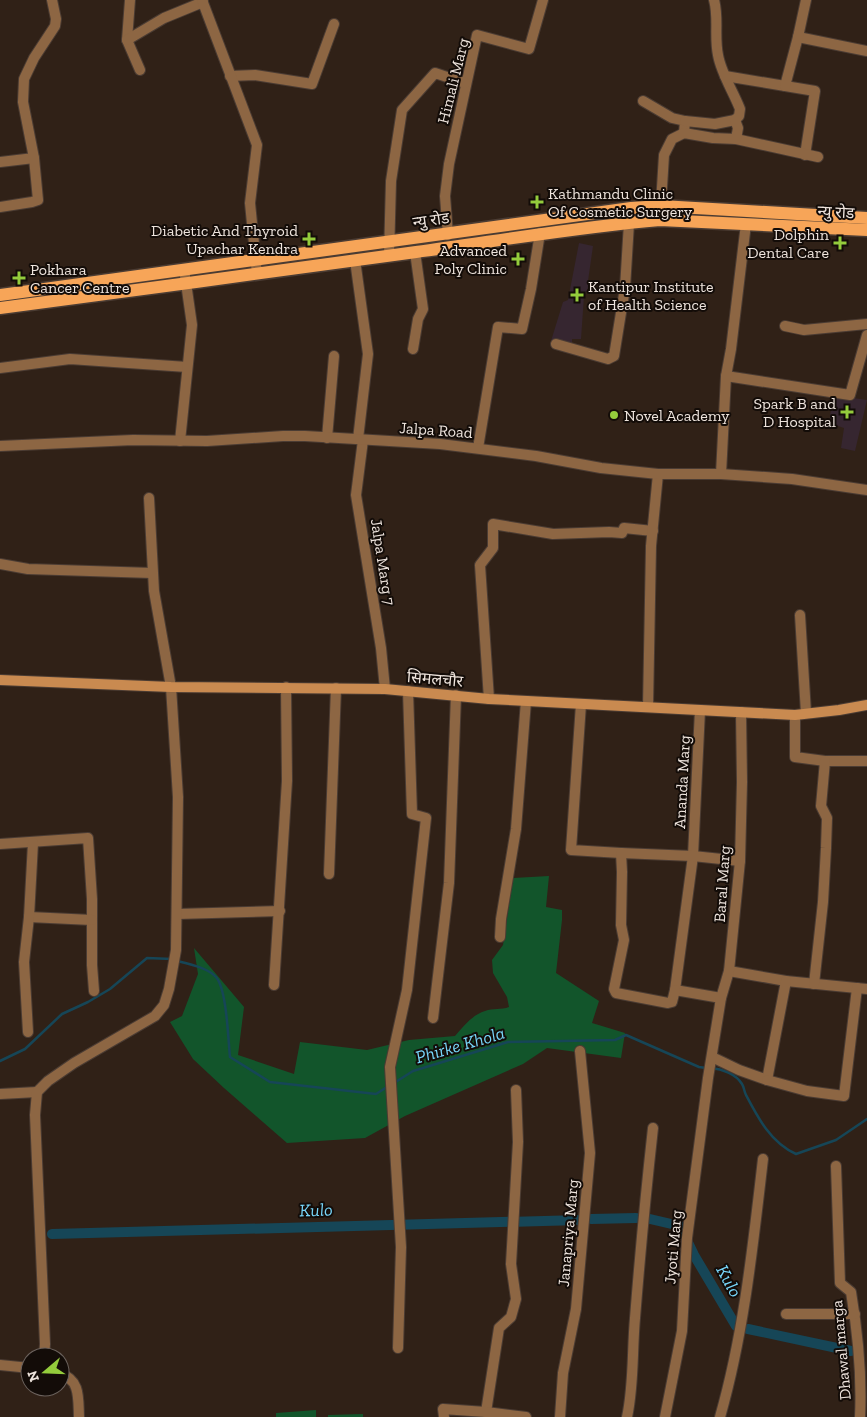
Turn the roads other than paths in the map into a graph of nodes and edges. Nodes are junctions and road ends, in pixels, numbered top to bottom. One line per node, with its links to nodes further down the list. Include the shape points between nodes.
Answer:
1 (52, 0): 23 (street, via 55,26 24,79 23,102)
2 (130, 0): 9 (street)
3 (543, 0): 14 (street, Himali Marg, via 529,49 477,35)
4 (714, 0): 13 (street, via 718,56)
5 (806, 0): 8 (street)
6 (203, 1): 9 (street); 12 (street)
7 (334, 24): 12 (street, via 312,84 255,75)
8 (798, 37): 10 (street); 15 (street)
9 (126, 40): 11 (street)
10 (867, 50)
11 (140, 70)
12 (230, 76): 37 (street, via 257,145 250,203)
13 (725, 76): 15 (street); 17 (street, via 740,109)
14 (465, 83): 33 (street, Himali Marg, via 445,196); 34 (street, via 435,73 402,110 391,181)
15 (785, 86): 21 (street, via 815,91)
16 (642, 101): 18 (street, via 672,118)
17 (735, 120): 18 (street, via 715,124); 20 (street, via 738,128)
18 (685, 121): 19 (street)
19 (684, 133): 20 (street); 25 (street, via 672,139 664,155)
20 (736, 139): 21 (street)
21 (805, 156): 22 (street)
22 (818, 157)
23 (34, 158): 24 (street); 26 (street, via 38,200)
24 (0, 162)
25 (660, 206): 27 (main road, न्यु रोड); 28 (street); 33 (main road, न्यु रोड)
26 (0, 207)
27 (867, 218)
28 (660, 220): 29 (main road, न्यु रोड); 30 (main road, न्यु रोड)
29 (629, 222): 32 (main road, न्यु रोड); 47 (street, via 614,356 608,359)
30 (746, 224): 31 (main road, न्यु रोड); 52 (street)
31 (867, 230)
32 (540, 233): 35 (main road, न्यु रोड); 57 (street, via 522,329 498,327)
33 (448, 235): 34 (main road, न्यु रोड)
34 (390, 242): 36 (street); 37 (main road, न्यु रोड)
35 (415, 252): 36 (main road, न्यु रोड); 48 (street, via 423,308)
36 (389, 256): 38 (main road, न्यु रोड)
37 (255, 260): 39 (main road, न्यु रोड); 40 (street)
38 (355, 260): 40 (main road, न्यु रोड); 54 (street, Jalpa Marg 7, via 368,354)
39 (184, 270): 41 (street); 42 (main road, न्यु रोड)
40 (257, 274): 41 (main road, न्यु रोड)
41 (186, 284): 43 (main road, न्यु रोड); 50 (street, via 192,325)
42 (0, 295)
43 (0, 308)
44 (867, 324): 45 (street, via 804,330)
45 (785, 326)
46 (867, 335): 52 (street, via 850,395)
47 (556, 344)
48 (413, 349)
49 (334, 356): 53 (street)
50 (187, 367): 51 (street, via 70,359); 55 (street)
51 (0, 368)
52 (726, 376): 59 (street)
53 (327, 438): 54 (street, Jalpa Road); 55 (street, Jalpa Road, via 283,436)
54 (360, 439): 57 (street, Jalpa Road); 70 (street, Jalpa Marg 7, via 356,494)
55 (180, 441): 56 (street, Jalpa Road)
56 (0, 446)
57 (478, 448): 58 (street, Jalpa Road)
58 (658, 474): 59 (street, Jalpa Road); 62 (street)
59 (721, 474): 60 (street, Jalpa Road, via 792,479)
60 (867, 490)
61 (149, 498): 64 (street)
62 (653, 531): 73 (street, via 624,528 622,533 553,534 493,524 493,548 480,565); 77 (street)
63 (0, 564): 64 (street, via 28,569)
64 (152, 573): 67 (street)
65 (800, 615): 80 (street)
66 (0, 680): 67 (main road, सिमलचौर)
67 (171, 687): 68 (main road, सिमलचौर); 91 (street, via 178,796)
68 (286, 687): 69 (main road, सिमलचौर); 90 (street, via 286,781)
69 (336, 688): 70 (main road, सिमलचौर); 89 (street)
70 (386, 689): 71 (main road, सिमलचौर)
71 (408, 691): 72 (main road, सिमलचौर); 117 (street, via 412,814 426,818 407,990 390,1068 400,1246)
72 (456, 695): 73 (main road, सिमलचौर); 103 (street, via 449,883)
73 (489, 699): 74 (main road, सिमलचौर)
74 (526, 701): 75 (main road, सिमलचौर); 94 (street, via 516,829)
75 (581, 704): 77 (main road, सिमलचौर); 86 (street, via 571,850)
76 (867, 705): 80 (main road, सिमलचौर)
77 (648, 707): 78 (main road, सिमलचौर)
78 (700, 710): 79 (main road, सिमलचौर); 87 (street, Ananda Marg)
79 (741, 712): 81 (main road, सिमलचौर); 88 (street, Baral Marg)
80 (806, 713): 81 (main road, सिमलचौर)
81 (795, 715): 82 (street, via 795,757)
82 (825, 761): 83 (street); 97 (street, via 821,806 827,818 826,848)
83 (867, 761)
84 (33, 843): 85 (street); 92 (street); 93 (street, via 88,838)
85 (0, 844)
86 (621, 853): 87 (street); 100 (street, via 621,926 624,940 614,989 668,1003 672,1002)
87 (693, 856): 88 (street); 100 (street, Ananda Marg)
88 (740, 861): 95 (street, Baral Marg)
89 (329, 874)
90 (280, 912): 91 (street); 98 (street)
91 (177, 914): 109 (street, via 175,959 164,1005 159,1012 74,1063)
92 (29, 917): 93 (street); 104 (street, via 24,962)
93 (92, 920): 101 (street)
94 (500, 937)
95 (729, 971): 96 (street); 102 (street, Baral Marg)
96 (786, 982): 97 (street); 107 (street)
97 (814, 984): 99 (street)
98 (274, 985)
99 (862, 988): 107 (street, via 844,1096 807,1091)
100 (675, 990): 102 (street)
101 (94, 991)
102 (721, 998): 106 (street, Baral Marg)
103 (433, 1018)
104 (28, 1032)
105 (580, 1051): 125 (street, Janapriya Marg, via 590,1153 576,1309 563,1373)
106 (712, 1057): 107 (street); 127 (street, Jyoti Marg, via 687,1238 682,1331)
107 (767, 1080)
108 (516, 1090): 121 (street, via 518,1142 511,1264 516,1299 511,1317 499,1328)
109 (36, 1092): 110 (street); 116 (street)
110 (0, 1094)
111 (653, 1128): 126 (street)
112 (764, 1159): 128 (street, via 752,1259)
113 (836, 1166): 115 (street, Dhawal marga, via 840,1283 851,1292)
114 (786, 1314): 115 (street)
115 (855, 1314): 129 (street, Dhawal marga)
116 (44, 1347)
117 (398, 1348)
118 (0, 1365): 119 (street)
119 (20, 1367)
120 (70, 1378): 122 (street, via 78,1389)
121 (486, 1412): 123 (street, via 444,1409); 124 (street)
122 (79, 1417)
123 (444, 1417)
124 (526, 1417)
125 (560, 1417)
126 (627, 1417)
127 (665, 1417)
128 (720, 1417)
129 (860, 1417)

